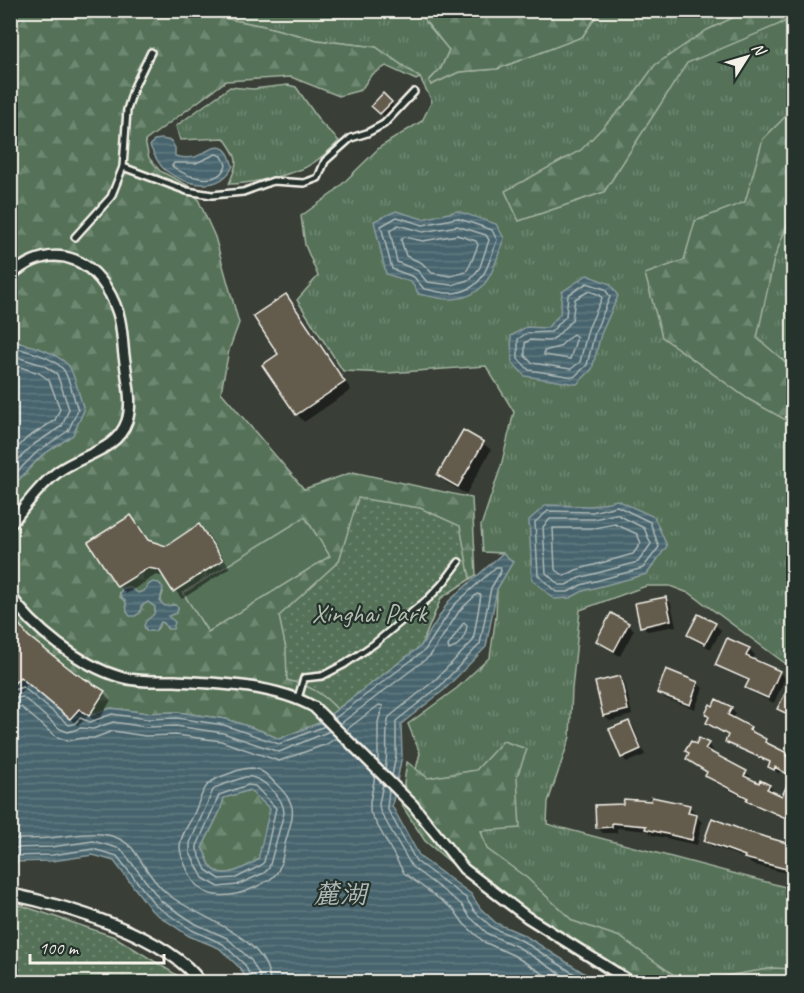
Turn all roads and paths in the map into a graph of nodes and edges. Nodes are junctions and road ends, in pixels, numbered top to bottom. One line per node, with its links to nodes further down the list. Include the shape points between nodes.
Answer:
1 (151, 52): 3 (street, via 128,110)
2 (414, 92): 3 (street, via 384,124 351,138 325,161 318,178 304,183 273,181 243,192 212,195 187,192)
3 (123, 167): 4 (street, via 111,197)
4 (75, 237)
5 (10, 276): 6 (street, via 44,256 71,257 95,272 119,315 130,400 127,421 118,437 60,471)
6 (10, 525)
7 (459, 562): 9 (street, via 429,598 374,644 322,676 304,678)
8 (10, 595): 9 (street, via 42,632 84,661 120,677 208,682)
9 (298, 698): 12 (street, via 314,707 413,805 464,869 527,917)
10 (10, 894): 11 (main road, via 108,922 170,954)
11 (200, 982)
12 (631, 982)

